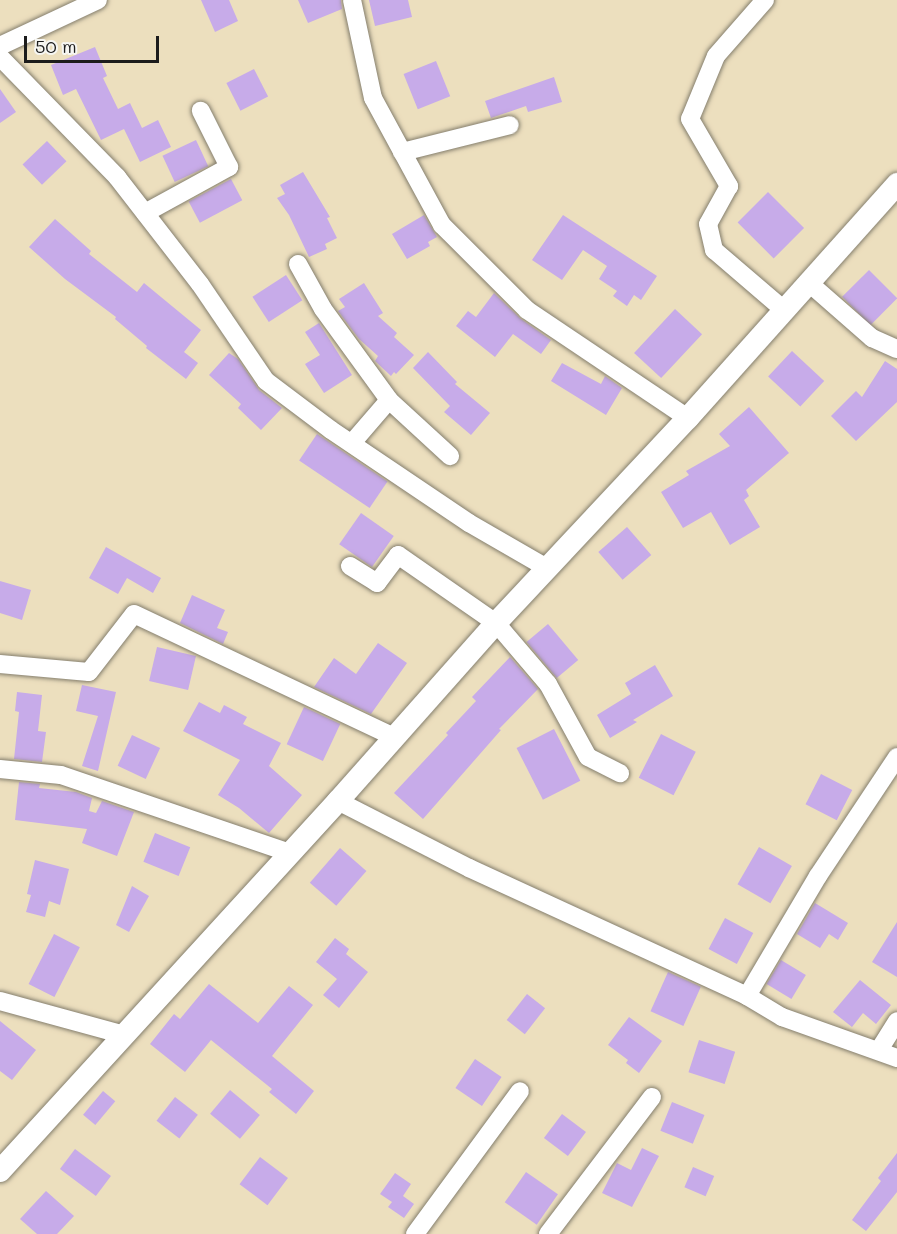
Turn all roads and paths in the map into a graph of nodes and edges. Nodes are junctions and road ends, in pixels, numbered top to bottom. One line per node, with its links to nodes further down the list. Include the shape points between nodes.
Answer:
1 (352, 0): 8 (street, via 372,98)
2 (765, 0): 13 (street, via 716,56 690,119 729,186 708,224 714,250)
3 (89, 2): 4 (street)
4 (0, 46)
5 (0, 57): 10 (street, via 117,177)
6 (201, 111): 10 (street, via 229,167)
7 (510, 125): 8 (street)
8 (402, 152): 16 (street, via 442,225 527,310)
9 (897, 184): 12 (street)
10 (145, 213): 17 (street, via 200,284 266,381)
11 (298, 264): 15 (street, via 323,309)
12 (808, 282): 13 (street); 14 (street, via 872,338)
13 (784, 310): 16 (street)
14 (897, 349)
15 (389, 400): 17 (street); 18 (street)
16 (688, 418): 20 (street)
17 (352, 443): 20 (street, via 469,523)
18 (450, 456)
19 (350, 566): 21 (street, via 377,583 398,555)
20 (547, 568): 21 (street)
21 (496, 623): 23 (street); 26 (street, via 548,684 588,757)
22 (0, 664): 23 (street, via 89,672 134,614)
23 (394, 737): 27 (street)
24 (897, 757): 29 (street, via 818,876)
25 (0, 769): 28 (street, via 61,775)
26 (620, 772)
27 (338, 801): 28 (street); 29 (street, via 469,868)
28 (290, 853): 32 (street)
29 (747, 996): 33 (street, via 782,1017)
30 (0, 1001): 32 (street)
31 (897, 1021): 33 (street)
32 (124, 1035): 37 (street)
33 (879, 1050): 34 (street)
34 (897, 1058)
35 (520, 1091): 38 (street)
36 (652, 1096): 39 (street)
37 (0, 1171)
38 (415, 1234)
39 (548, 1234)

